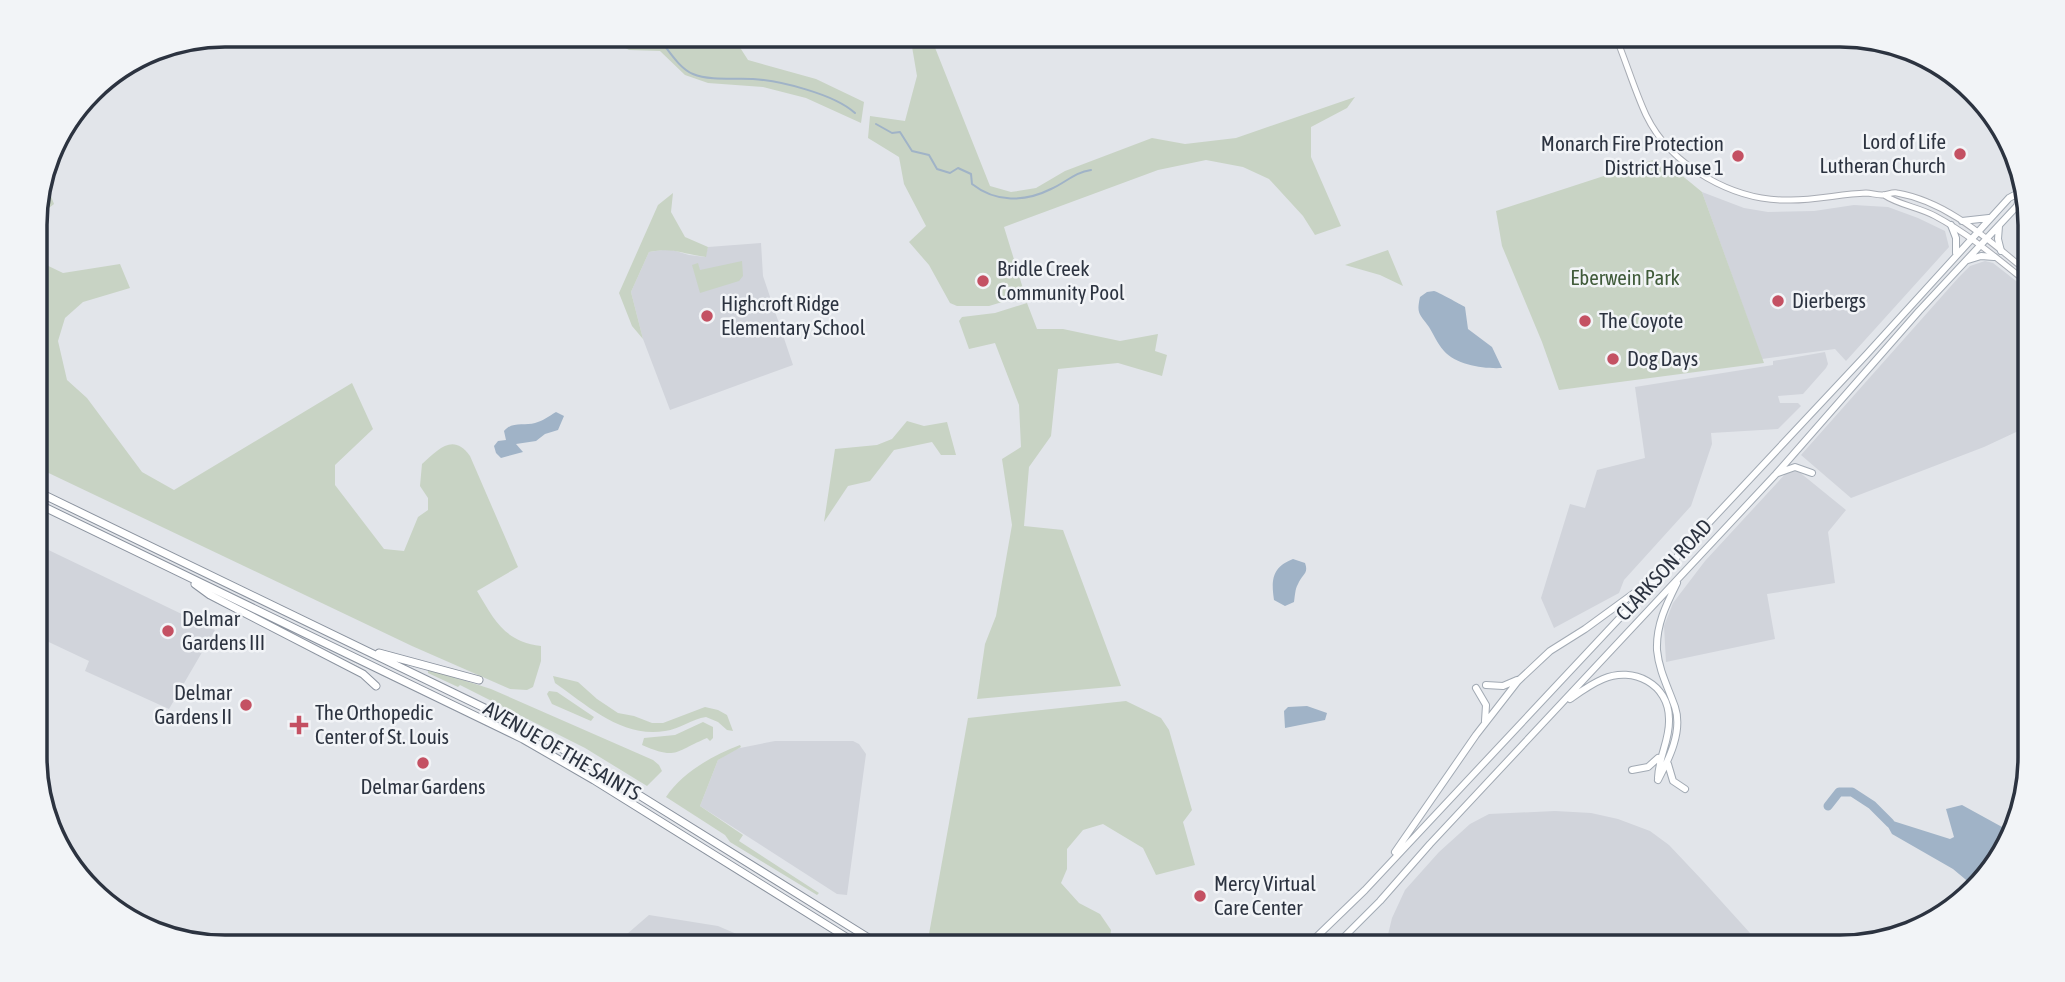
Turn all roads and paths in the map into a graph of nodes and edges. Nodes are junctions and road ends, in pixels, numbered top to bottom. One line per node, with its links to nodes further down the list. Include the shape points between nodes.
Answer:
1 (1620, 47): 2 (main road, via 1647,116 1665,143 1700,174 1769,199)
2 (1884, 195): 6 (main road, via 1906,195); 7 (main road)
3 (2015, 195): 5 (main road, CLARKSON ROAD)
4 (2016, 207): 8 (main road, CLARKSON ROAD)
5 (1990, 218): 6 (main road); 9 (main road, CLARKSON ROAD)
6 (1962, 221): 9 (main road)
7 (1951, 225): 10 (main road); 14 (main road)
8 (1999, 226): 11 (main road, CLARKSON ROAD); 13 (main road)
9 (1977, 232): 10 (main road, CLARKSON ROAD); 11 (main road)
10 (1970, 239): 12 (main road); 14 (main road, CLARKSON ROAD)
11 (1986, 240): 12 (main road, CLARKSON ROAD); 13 (main road)
12 (1980, 246): 15 (main road); 16 (main road, CLARKSON ROAD)
13 (2001, 251): 17 (main road)
14 (1956, 255): 23 (main road, CLARKSON ROAD)
15 (1994, 257): 16 (main road); 18 (main road)
16 (1966, 261): 20 (main road, CLARKSON ROAD)
17 (2018, 264)
18 (2018, 276)
19 (1812, 473): 20 (main road, via 1795,467)
20 (1776, 474): 25 (main road, CLARKSON ROAD)
21 (47, 497): 26 (highway, AVENUE OF THE SAINTS)
22 (47, 509): 24 (highway, AVENUE OF THE SAINTS)
23 (1665, 569): 27 (main road, via 1550,651); 38 (main road, CLARKSON ROAD)
24 (180, 573): 30 (highway, via 209,594 363,674); 41 (highway, AVENUE OF THE SAINTS, via 546,752)
25 (1679, 578): 32 (main road, CLARKSON ROAD); 35 (main road, via 1661,615 1657,637 1661,675 1676,710 1676,736)
26 (365, 649): 28 (highway); 42 (highway, AVENUE OF THE SAINTS, via 571,754)
27 (1521, 678): 29 (main road, via 1503,686); 33 (main road)
28 (479, 680)
29 (1486, 685)
30 (376, 686)
31 (1476, 688): 33 (main road, via 1486,705)
32 (1559, 706): 34 (main road, via 1603,679 1629,674 1642,678 1662,694 1669,710); 40 (main road, CLARKSON ROAD)
33 (1485, 725): 38 (main road)
34 (1661, 754): 35 (main road, via 1658,780); 36 (main road, via 1649,766)
35 (1668, 758): 37 (main road, via 1673,781)
36 (1632, 770)
37 (1685, 789)
38 (1379, 873): 39 (main road, CLARKSON ROAD)
39 (1319, 934)
40 (1347, 934)
41 (842, 935)
42 (863, 935)

